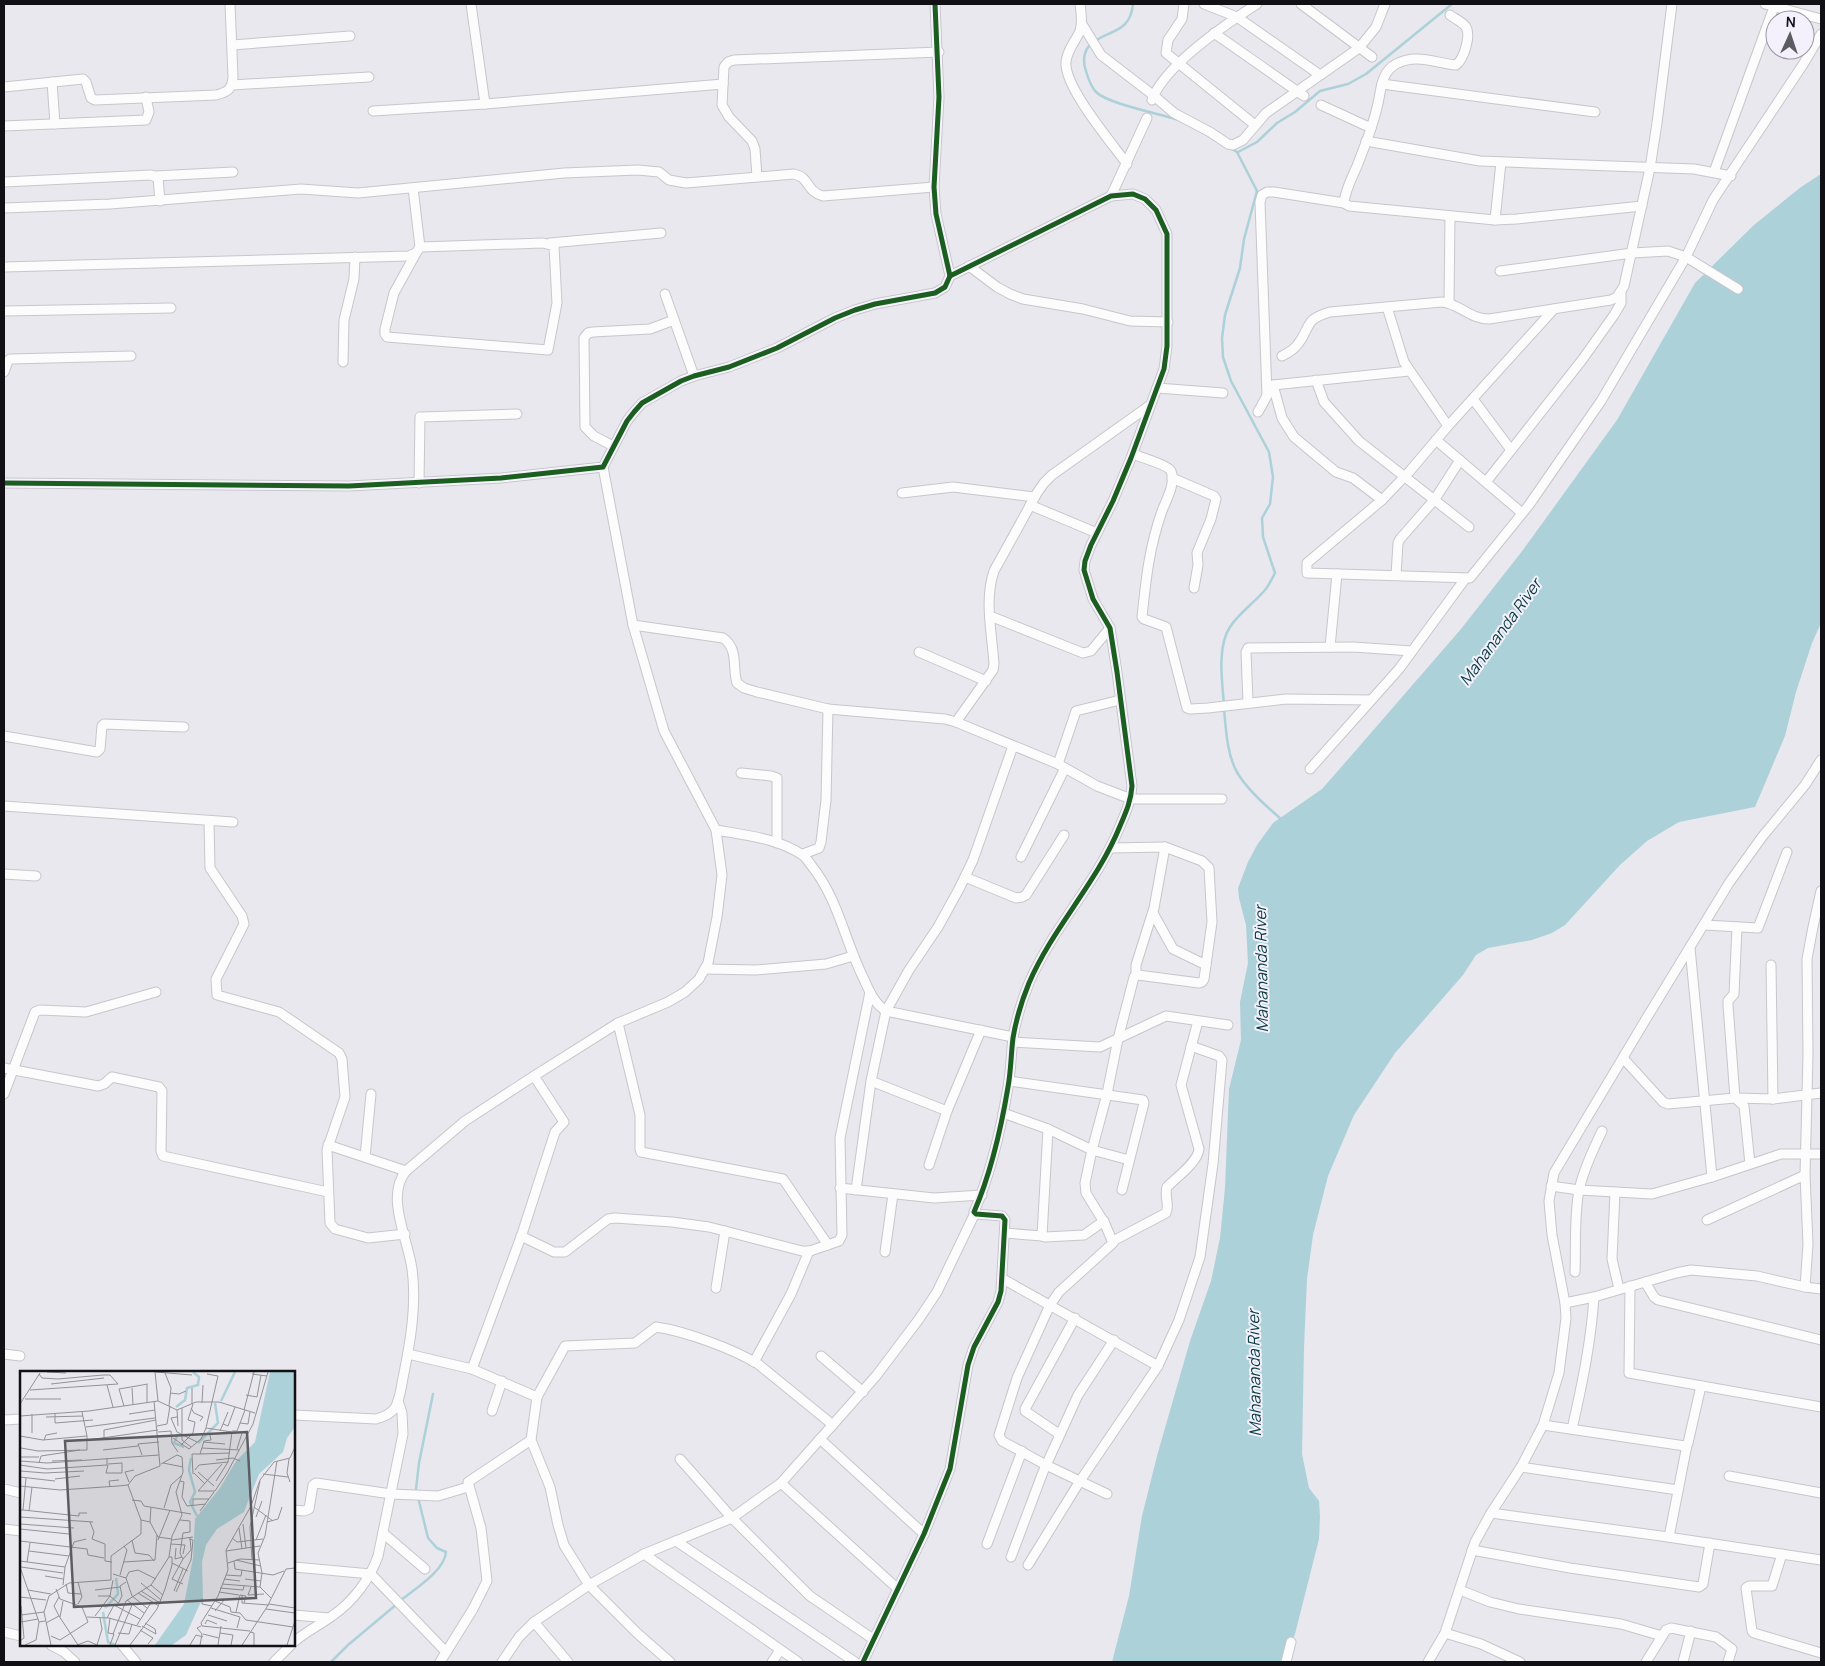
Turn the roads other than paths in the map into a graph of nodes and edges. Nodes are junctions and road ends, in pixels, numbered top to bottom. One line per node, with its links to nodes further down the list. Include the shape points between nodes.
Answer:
1 (230, 4): 19 (street)
2 (471, 4): 34 (street)
3 (935, 4): 21 (street)
4 (1080, 4): 15 (street)
5 (1184, 4): 23 (street, via 1182,19 1166,47 1166,53)
6 (1204, 4): 13 (street)
7 (1257, 4): 13 (street)
8 (1301, 4): 20 (street)
9 (1385, 4): 20 (street, via 1376,27)
10 (1672, 4): 46 (street)
11 (1769, 5): 14 (street); 48 (street)
12 (1450, 15): 28 (street, via 1468,32 1461,61 1456,65 1410,58 1386,69)
13 (1237, 17): 16 (street); 24 (street)
14 (1821, 19)
15 (1082, 24): 33 (street, via 1096,50); 45 (street, via 1069,50 1066,72 1076,93)
16 (1214, 33): 23 (street); 31 (street)
17 (1821, 34): 50 (street)
18 (350, 36): 19 (street)
19 (232, 45): 29 (street)
20 (1359, 48): 22 (street); 24 (street)
21 (939, 52): 27 (street, via 734,60 724,67); 53 (street, via 940,97)
22 (1372, 57)
23 (1179, 65): 33 (street, via 1162,82); 40 (street)
24 (1320, 76): 31 (street)
25 (369, 77): 29 (street)
26 (52, 82): 30 (street); 32 (street, via 83,79 95,100); 39 (street)
27 (723, 84): 34 (street); 51 (street, via 722,105 752,141)
28 (1382, 84): 37 (street); 42 (street)
29 (232, 85): 32 (street, via 230,90 216,95)
30 (4, 87)
31 (1300, 93): 40 (street, via 1266,113)
32 (146, 97): 39 (street, via 149,112 146,120)
33 (1153, 98): 40 (street, via 1174,114 1228,144 1243,140)
34 (485, 104): 36 (street)
35 (1321, 105): 42 (street)
36 (373, 111)
37 (1595, 112)
38 (1147, 118): 45 (street)
39 (55, 124): 41 (street)
40 (1255, 125)
41 (4, 126)
42 (1371, 128): 43 (street)
43 (1366, 141): 44 (street); 57 (street)
44 (1501, 162): 46 (street); 61 (street)
45 (1127, 164): 55 (street)
46 (1650, 168): 48 (street); 58 (street)
47 (232, 172): 49 (street)
48 (1714, 172): 50 (street)
49 (155, 176): 52 (street); 56 (street, via 159,182)
50 (1731, 176): 67 (street, via 1707,212)
51 (757, 177): 53 (street, via 800,175 810,190 823,196); 54 (street, via 686,183 669,180 659,172 638,170 564,173)
52 (4, 182)
53 (934, 187): 71 (street, via 936,214)
54 (413, 188): 56 (street, via 358,192 301,189); 64 (street)
55 (1111, 196): 68 (street); 81 (street, via 1132,194 1145,200 1162,221 1167,234)
56 (160, 200): 59 (street)
57 (1344, 203): 60 (street); 92 (street, via 1274,192 1262,195)
58 (1642, 206): 61 (street); 65 (street)
59 (4, 208)
60 (1450, 216): 61 (street); 75 (street)
61 (1495, 220)
62 (661, 233): 63 (street)
63 (550, 243): 64 (street); 64 (street, via 556,254 557,293 547,350 387,337 385,329 392,300)
64 (418, 250): 66 (street, via 409,256)
65 (1632, 253): 67 (street, via 1668,251); 70 (street); 73 (street)
66 (355, 257): 69 (street); 84 (street, via 354,279 344,320)
67 (1686, 257): 72 (street); 113 (street, via 1601,401)
68 (969, 266): 71 (street); 81 (street, via 997,287 1023,299 1130,321)
69 (4, 267)
70 (1500, 272)
71 (950, 276): 87 (street, via 945,287 935,293 855,310 777,348 729,367)
72 (1738, 289)
73 (1621, 292): 78 (street, via 1611,300); 100 (street, via 1621,303 1614,315)
74 (665, 294): 80 (street)
75 (1449, 303): 76 (street); 78 (street, via 1480,319)
76 (1387, 307): 83 (street, via 1320,315 1309,323 1297,346); 85 (street)
77 (171, 308): 79 (street)
78 (1554, 309): 93 (street)
79 (4, 311)
80 (674, 320): 87 (street); 99 (street, via 650,329 593,332 584,338 585,427)
81 (1168, 322): 90 (street, via 1166,359)
82 (131, 356): 86 (street, via 10,359)
83 (1282, 356)
84 (343, 362)
85 (1409, 371): 88 (street); 97 (street)
86 (4, 372)
87 (694, 376): 99 (street, via 642,403)
88 (1316, 380): 89 (street); 104 (street, via 1324,402 1344,425)
89 (1273, 385): 92 (street); 111 (street, via 1282,418 1294,436 1336,472 1353,478)
90 (1157, 388): 91 (street); 94 (street)
91 (1222, 393)
92 (1267, 395): 95 (street)
93 (1473, 399): 97 (street); 100 (street)
94 (1149, 406): 101 (street); 112 (street, via 1052,475)
95 (1258, 412)
96 (517, 414): 106 (street, via 420,417)
97 (1448, 426): 98 (street)
98 (1436, 440): 102 (street); 104 (street)
99 (613, 446): 103 (street)
100 (1511, 450): 107 (street)
101 (1133, 454): 105 (street, via 1169,468); 115 (street)
102 (1460, 460): 107 (street); 110 (street)
103 (603, 467): 106 (street, via 501,478); 121 (street)
104 (1405, 476): 110 (street); 111 (street)
105 (1172, 478): 119 (street, via 1216,499 1197,554); 129 (street, via 1148,559 1142,616 1166,627 1187,708)
106 (420, 482): 108 (street, via 350,486)
107 (1486, 482): 113 (street)
108 (4, 483)
109 (902, 493): 112 (street, via 953,487)
110 (1435, 499): 114 (street); 117 (street, via 1400,539)
111 (1382, 500): 116 (street, via 1306,564 1308,574)
112 (1032, 501): 115 (street); 120 (street, via 994,571 988,592)
113 (1522, 513): 118 (street, via 1470,578)
114 (1469, 527)
115 (1097, 533): 122 (street, via 1084,570 1093,599)
116 (1337, 574): 117 (street); 123 (street)
117 (1396, 575): 118 (street)
118 (1465, 579): 124 (street)
119 (1194, 588)
120 (990, 616): 122 (street, via 1083,653 1090,652); 126 (street, via 994,664)
121 (633, 625): 130 (street, via 723,638 733,651 739,686); 144 (street, via 664,731)
122 (1110, 628): 127 (street)
123 (1330, 647): 124 (street); 129 (street, via 1247,649)
124 (1412, 651): 128 (street)
125 (919, 652): 126 (street)
126 (986, 681): 131 (street)
127 (1120, 700): 136 (street, via 1076,711); 139 (street)
128 (1372, 700): 129 (street); 137 (street)
129 (1248, 702)
130 (828, 709): 131 (street); 150 (street, via 826,800 821,842 819,848)
131 (956, 722): 134 (street)
132 (184, 727): 133 (street, via 104,724 97,752)
133 (4, 736)
134 (1013, 746): 136 (street); 154 (street)
135 (1821, 760): 157 (street, via 1805,785 1762,837)
136 (1061, 766): 139 (street, via 1097,786); 151 (street)
137 (1310, 769)
138 (741, 773): 146 (street, via 777,778)
139 (1131, 799): 140 (street); 148 (street)
140 (1222, 800)
141 (4, 806): 142 (street)
142 (209, 821): 143 (street); 193 (street, via 210,868 244,924 216,979 217,995 279,1012 340,1053 345,1097)
143 (233, 822)
144 (716, 830): 146 (street); 163 (street, via 722,875 717,917)
145 (1064, 835): 154 (street, via 1022,897 1016,898)
146 (777, 843): 150 (street)
147 (1165, 846): 148 (street); 156 (street); 161 (street, via 1202,861 1209,868 1212,922)
148 (1111, 848): 173 (street, via 1037,964 1022,1001)
149 (1787, 852): 158 (street, via 1758,926 1755,929)
150 (803, 854): 160 (street, via 833,898)
151 (1021, 857)
152 (4, 874): 153 (street)
153 (36, 876)
154 (965, 877): 167 (street)
155 (1821, 891): 185 (street, via 1807,959)
156 (1152, 913): 161 (street, via 1173,949); 164 (street, via 1136,965)
157 (1705, 926): 158 (street); 159 (street)
158 (1737, 928): 186 (street, via 1734,994 1728,1001)
159 (1690, 948): 175 (street); 188 (street)
160 (853, 956): 163 (street, via 826,964 756,970); 166 (street)
161 (1206, 965): 164 (street, via 1204,979 1200,983)
162 (1771, 965): 187 (street)
163 (705, 969): 169 (street, via 685,992)
164 (1136, 976): 172 (street)
165 (156, 992): 177 (street, via 86,1012 38,1010)
166 (870, 992): 167 (street, via 875,1002); 205 (street, via 840,1138)
167 (886, 1011): 171 (street); 180 (street)
168 (1198, 1021): 170 (street); 172 (street, via 1166,1016); 174 (street)
169 (618, 1023): 178 (street); 222 (street, via 640,1114 641,1152 781,1178)
170 (1228, 1025)
171 (981, 1030): 173 (street); 189 (street)
172 (1118, 1039): 173 (street, via 1096,1048); 184 (street)
173 (1013, 1040): 179 (street)
174 (1191, 1046): 221 (street, via 1181,1085 1198,1153 1167,1187 1166,1213); 244 (street, via 1222,1060 1213,1164 1200,1256 1179,1320)
175 (1623, 1058): 188 (street, via 1663,1102); 204 (street, via 1560,1162)
176 (4, 1068): 177 (street)
177 (14, 1070): 182 (street); 209 (street, via 98,1086 112,1077 160,1087 160,1151 163,1156)
178 (534, 1076): 201 (street, via 465,1121); 219 (street, via 564,1122 555,1132)
179 (1009, 1081): 184 (street); 190 (street)
180 (871, 1082): 189 (street); 206 (street)
181 (1821, 1093): 185 (street)
182 (4, 1094)
183 (371, 1094): 197 (street)
184 (1108, 1094): 194 (street); 198 (street, via 1144,1101)
185 (1807, 1094): 187 (street); 196 (street)
186 (1735, 1098): 187 (street); 188 (street); 199 (street, via 1744,1106)
187 (1773, 1099)
188 (1705, 1100): 203 (street)
189 (947, 1111): 200 (street)
190 (1003, 1113): 191 (street); 212 (street)
191 (1048, 1129): 194 (street); 220 (street)
192 (1602, 1131): 208 (street, via 1586,1165)
193 (328, 1145): 197 (street); 209 (street)
194 (1092, 1150): 198 (street); 215 (street, via 1085,1188)
195 (1821, 1154): 196 (street)
196 (1807, 1155): 199 (street, via 1782,1154); 202 (street)
197 (365, 1157): 201 (street)
198 (1129, 1160): 207 (street)
199 (1750, 1164): 203 (street)
200 (929, 1165)
201 (406, 1170): 217 (street, via 397,1190)
202 (1805, 1175): 214 (street); 229 (street, via 1808,1244)
203 (1712, 1177): 210 (street, via 1652,1194)
204 (1551, 1186): 208 (street); 234 (street, via 1552,1235)
205 (840, 1188): 206 (street); 222 (street, via 842,1235 839,1241)
206 (856, 1190): 211 (street)
207 (1122, 1190)
208 (1579, 1190): 210 (street); 225 (street)
209 (328, 1192): 217 (street, via 330,1223 335,1229 368,1238)
210 (1615, 1192): 231 (street, via 1612,1259)
211 (893, 1194): 212 (street, via 934,1198); 224 (street)
212 (982, 1195): 213 (street)
213 (975, 1213): 218 (street, via 1002,1216); 248 (street, via 938,1292)
214 (1707, 1220)
215 (1104, 1222): 220 (street, via 1084,1235); 221 (street)
216 (725, 1231): 219 (street, via 672,1222 611,1218 562,1253); 223 (street); 230 (street)
217 (404, 1234): 240 (street, via 413,1284)
218 (1005, 1234): 220 (street); 226 (street)
219 (521, 1236): 245 (street)
220 (1042, 1236)
221 (1113, 1241): 235 (street, via 1059,1292)
222 (828, 1244): 223 (street)
223 (809, 1251): 243 (street, via 791,1294)
224 (885, 1252)
225 (1575, 1272)
226 (1003, 1279): 235 (street); 283 (street, via 998,1302 968,1365 950,1469)
227 (1645, 1282): 228 (street); 229 (street, via 1691,1270 1757,1276); 238 (street, via 1658,1300)
228 (1630, 1286): 231 (street); 247 (street, via 1628,1372)
229 (1805, 1287): 232 (street)
230 (716, 1288)
231 (1620, 1289): 233 (street)
232 (1821, 1289)
233 (1594, 1297): 234 (street); 258 (street, via 1590,1339)
234 (1565, 1303): 257 (street, via 1559,1373)
235 (1050, 1305): 236 (street); 263 (street, via 1017,1378 1000,1435 1000,1439)
236 (1075, 1318): 237 (street); 259 (street, via 1025,1409)
237 (1114, 1340): 244 (street); 259 (street, via 1078,1395)
238 (1821, 1340)
239 (4, 1354): 241 (street)
240 (408, 1354): 245 (street); 250 (street)
241 (20, 1356)
242 (821, 1356): 248 (street)
243 (754, 1362): 249 (street, via 732,1351 656,1327 635,1343 565,1346); 256 (street)
244 (1158, 1366): 268 (street)
245 (472, 1369): 246 (street)
246 (502, 1381): 249 (street); 252 (street)
247 (1702, 1386): 251 (street); 262 (street)
248 (863, 1392): 256 (street)
249 (536, 1397): 261 (street)
250 (398, 1401): 253 (street, via 394,1410 376,1419); 275 (street, via 403,1434)
251 (1821, 1407)
252 (492, 1411)
253 (295, 1415)
254 (20, 1419): 255 (street)
255 (4, 1420)
256 (833, 1425): 260 (street)
257 (1543, 1425): 258 (street); 266 (street)
258 (1572, 1429): 262 (street)
259 (1059, 1434): 265 (street)
260 (820, 1439): 269 (street); 283 (street)
261 (530, 1440): 270 (street, via 469,1480); 297 (street, via 550,1487 564,1545)
262 (1687, 1445): 272 (street)
263 (1022, 1451): 265 (street); 287 (street)
264 (680, 1459): 279 (street)
265 (1046, 1464): 268 (street); 291 (street)
266 (1521, 1467): 272 (street); 278 (street)
267 (1730, 1476): 274 (street)
268 (1080, 1481): 276 (street); 293 (street)
269 (781, 1483): 279 (street); 298 (street)
270 (468, 1487): 275 (street, via 438,1496); 315 (street, via 482,1532 487,1578)
271 (4, 1489): 273 (street)
272 (1678, 1490): 284 (street)
273 (20, 1493)
274 (1821, 1493)
275 (391, 1494): 277 (street, via 316,1483 308,1509); 282 (street)
276 (1107, 1494)
277 (295, 1510)
278 (1491, 1513): 284 (street); 288 (street)
279 (732, 1518): 285 (street); 308 (street, via 810,1596)
280 (4, 1529): 281 (street)
281 (20, 1531)
282 (383, 1532): 295 (street); 296 (street)
283 (924, 1534): 298 (street)
284 (1668, 1537): 286 (street)
285 (676, 1541): 289 (street); 327 (street)
286 (1710, 1543): 288 (street, via 1703,1584 1699,1587); 290 (street)
287 (987, 1544)
288 (1472, 1550): 299 (street)
289 (644, 1554): 297 (street); 314 (street)
290 (1782, 1554): 292 (street); 316 (street, via 1772,1586 1746,1588 1752,1631)
291 (1010, 1557)
292 (1821, 1560)
293 (1028, 1565)
294 (295, 1568): 296 (street)
295 (425, 1569)
296 (371, 1574): 301 (street, via 352,1598); 315 (street)
297 (589, 1585): 302 (street); 324 (street)
298 (898, 1589): 308 (street)
299 (1460, 1590): 305 (street); 307 (street, via 1519,1609 1621,1624)
300 (295, 1615): 301 (street)
301 (329, 1618): 309 (street)
302 (534, 1622): 322 (street); 323 (street)
303 (1691, 1631): 307 (street, via 1671,1628); 332 (street); 333 (street, via 1716,1637 1731,1647)
304 (4, 1632): 306 (street)
305 (1444, 1633): 317 (street, via 1481,1644); 330 (street)
306 (20, 1636)
307 (1662, 1636): 331 (street)
308 (873, 1639): 328 (street)
309 (295, 1641)
310 (1291, 1642): 329 (street)
311 (53, 1646): 318 (street)
312 (123, 1646): 319 (street)
313 (290, 1646): 320 (street)
314 (780, 1650): 325 (street); 326 (street)
315 (446, 1652): 321 (street)
316 (1821, 1653)
317 (1516, 1661)
318 (75, 1662)
319 (136, 1662)
320 (274, 1662)
321 (440, 1662)
322 (502, 1662)
323 (568, 1662)
324 (670, 1662)
325 (772, 1662)
326 (798, 1662)
327 (856, 1662)
328 (863, 1662)
329 (1286, 1662)
330 (1428, 1662)
331 (1646, 1662)
332 (1683, 1662)
333 (1728, 1662)

